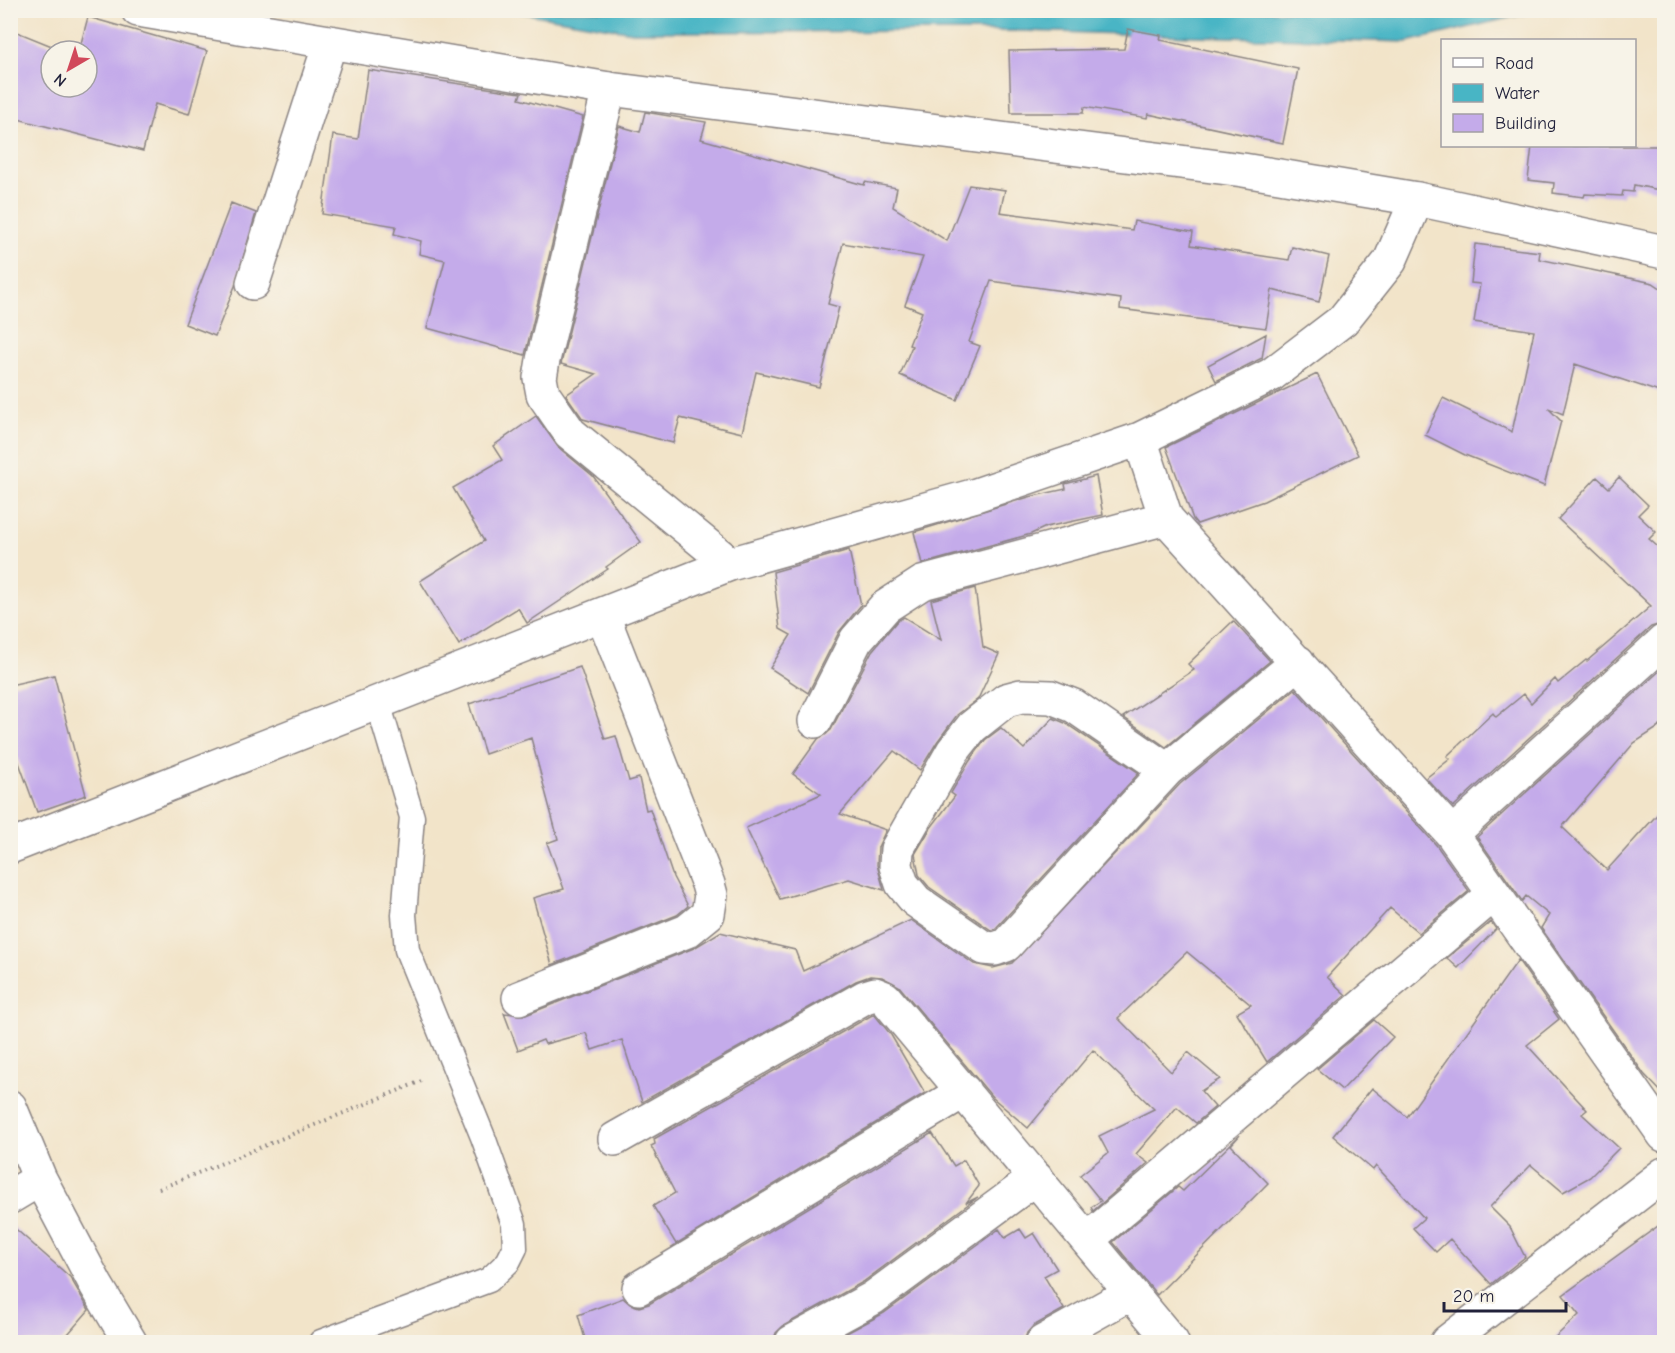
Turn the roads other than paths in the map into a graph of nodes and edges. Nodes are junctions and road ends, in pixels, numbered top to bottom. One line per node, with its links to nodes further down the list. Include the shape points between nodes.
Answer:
1 (138, 10): 2 (street)
2 (330, 44): 3 (street); 6 (street)
3 (609, 89): 4 (street, via 1243,170); 9 (street, via 543,360 543,394 570,433)
4 (1417, 199): 5 (street); 7 (street, via 1390,261 1343,320 1272,375)
5 (1665, 252)
6 (253, 283)
7 (1140, 439): 8 (street); 9 (street, via 976,495)
8 (1166, 518): 12 (street); 14 (street, via 922,583 885,607 855,640)
9 (730, 564): 10 (street)
10 (603, 616): 13 (street); 19 (street, via 708,884 708,914 687,931)
11 (1665, 640): 16 (street)
12 (1298, 662): 15 (street); 16 (street)
13 (378, 703): 17 (street); 32 (lane, via 412,817 404,915 407,950 514,1224 515,1248 508,1262 489,1280)
14 (815, 721)
15 (1167, 770): 15 (street, via 1005,945 984,948 972,941 916,901 902,884 896,866 897,849 953,751 972,727 1006,700 1051,697 1074,706)
16 (1452, 834): 18 (street)
17 (17, 835)
18 (1493, 895): 22 (street); 28 (street)
19 (519, 998)
20 (964, 1091): 23 (street, via 885,998 875,994); 25 (street); 29 (street)
21 (10, 1107): 26 (street)
22 (1665, 1135)
23 (615, 1139)
24 (1665, 1174): 36 (street)
25 (1036, 1178): 28 (street); 33 (street, via 873,1298)
26 (40, 1179): 27 (street); 31 (street)
27 (10, 1197)
28 (1087, 1240): 30 (street)
29 (639, 1288)
30 (1131, 1293): 34 (street); 35 (street)
31 (130, 1342)
32 (321, 1342)
33 (792, 1342)
34 (1043, 1342)
35 (1172, 1342)
36 (1447, 1342)

